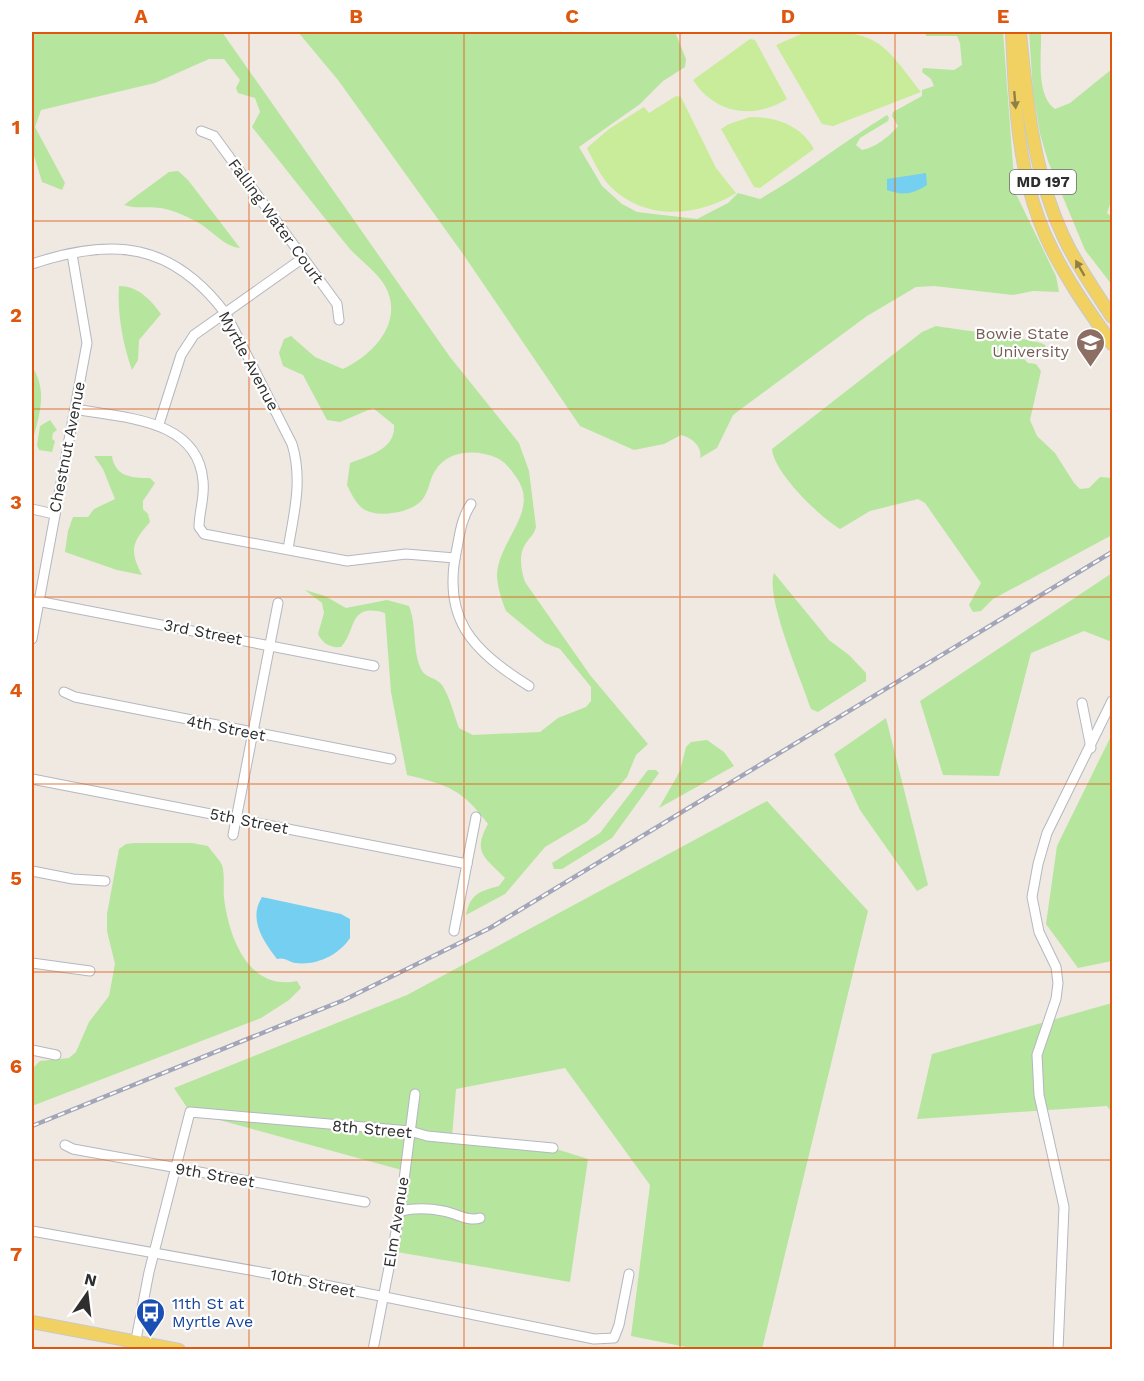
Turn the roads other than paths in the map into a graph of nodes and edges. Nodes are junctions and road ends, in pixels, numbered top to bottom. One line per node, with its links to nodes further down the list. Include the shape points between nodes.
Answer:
1 (1012, 32): 10 (main road, MD 197, one-way to 10, via 1017,126 1034,202 1059,263)
2 (1020, 32): 8 (main road, MD 197, one-way to 2, via 1081,270 1047,195 1026,103)
3 (201, 131): 5 (street, Falling Water Court, via 214,136)
4 (72, 254): 6 (street, Myrtle Avenue); 7 (street, Myrtle Avenue, via 115,249 156,256 201,282); 11 (street, Chestnut Avenue, via 87,344)
5 (303, 258): 7 (street); 9 (street, Falling Water Court, via 337,304)
6 (32, 264)
7 (226, 314): 12 (street, via 207,325 186,347); 16 (street, Myrtle Avenue, via 283,424 297,461 298,493)
8 (1113, 317)
9 (339, 320)
10 (1113, 344)
11 (75, 409): 12 (street); 15 (street, Chestnut Avenue)
12 (159, 424): 16 (street, via 177,434 201,467 204,490 196,533)
13 (471, 504): 17 (street, via 464,514)
14 (32, 509): 15 (street)
15 (54, 514): 18 (street, Chestnut Avenue)
16 (288, 549): 17 (street, via 347,561 406,554)
17 (455, 558): 23 (street, via 453,594 463,628 481,652)
18 (35, 601): 20 (street, Chestnut Avenue); 21 (street, 3rd Street)
19 (278, 603): 21 (street)
20 (32, 639)
21 (270, 645): 22 (street, 3rd Street); 27 (street)
22 (374, 666)
23 (530, 686)
24 (63, 692): 27 (street, 4th Street, via 75,698)
25 (1113, 701): 28 (street)
26 (1082, 703): 28 (street)
27 (253, 734): 29 (street, 4th Street); 32 (street)
28 (1091, 748): 58 (street, via 1047,833 1032,897 1039,933 1056,967 1058,983 1037,1055 1039,1095 1064,1207)
29 (391, 759)
30 (32, 779): 32 (street, 5th Street)
31 (476, 817): 34 (street)
32 (237, 819): 33 (street); 34 (street, 5th Street)
33 (233, 835)
34 (466, 864): 37 (street)
35 (32, 871): 36 (street)
36 (105, 881)
37 (454, 932)
38 (32, 963): 39 (street)
39 (90, 971)
40 (32, 1050): 41 (street)
41 (56, 1055)
42 (415, 1094): 43 (street, Elm Avenue)
43 (410, 1131): 45 (street, 8th Street); 46 (street, 8th Street, via 190,1112); 48 (street, Elm Avenue)
44 (65, 1145): 46 (street, 9th Street)
45 (553, 1148)
46 (176, 1168): 47 (street, 9th Street); 51 (street)
47 (365, 1202)
48 (400, 1211): 49 (street, via 425,1209); 53 (street, Elm Avenue)
49 (480, 1218)
50 (32, 1231): 51 (street, 10th Street)
51 (154, 1254): 53 (street, 10th Street); 55 (street)
52 (629, 1274): 53 (street, 10th Street, via 614,1338 594,1339)
53 (383, 1299): 57 (street, Elm Avenue)
54 (32, 1322): 55 (main road)
55 (134, 1345): 56 (main road)
56 (178, 1350)
57 (373, 1350)
58 (1058, 1350)

